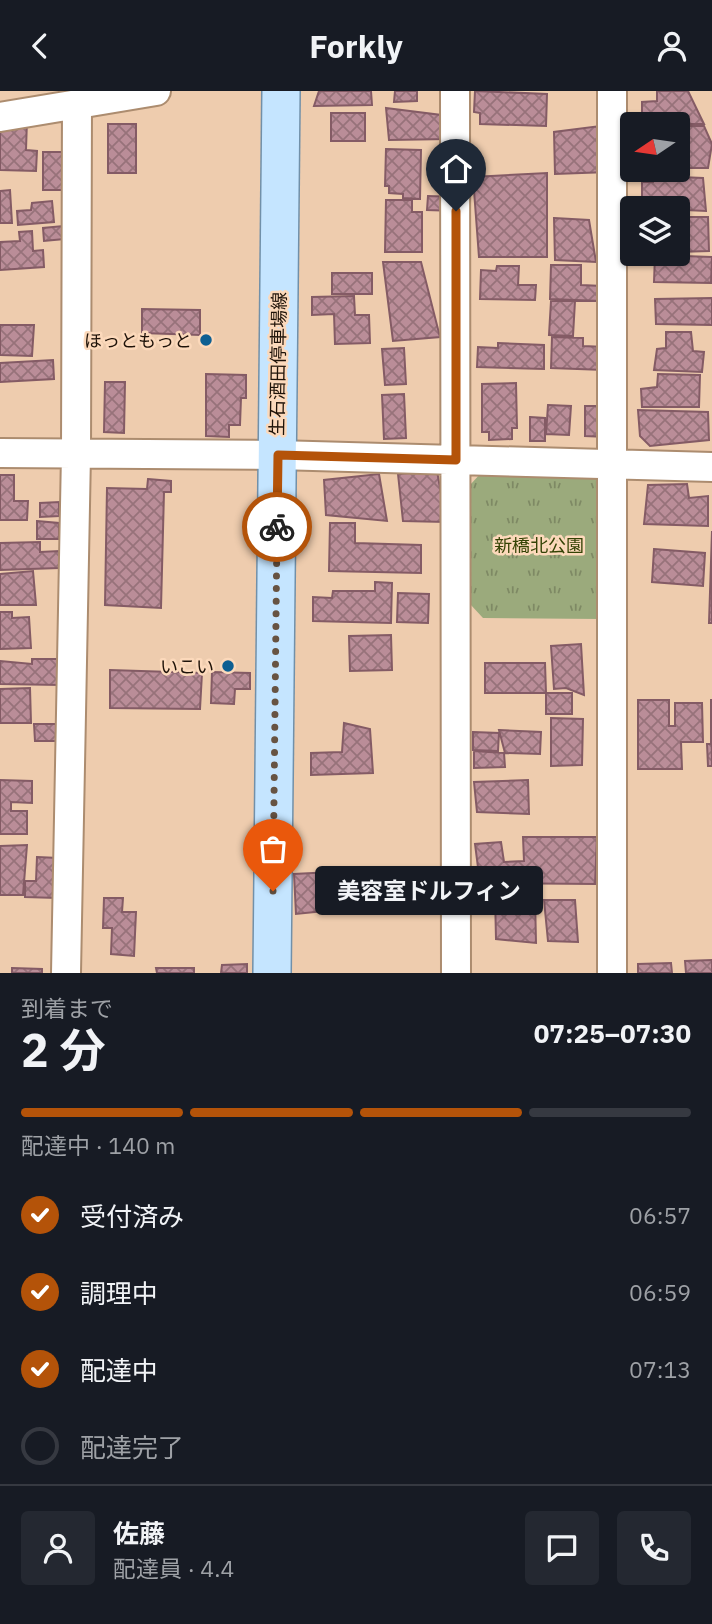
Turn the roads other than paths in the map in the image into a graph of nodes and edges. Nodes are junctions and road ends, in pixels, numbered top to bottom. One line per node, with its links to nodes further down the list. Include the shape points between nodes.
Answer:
1 (156, 91): 5 (street)
2 (281, 91): 9 (main road, 生石酒田停車場線)
3 (455, 91): 10 (street)
4 (612, 91): 11 (street)
5 (77, 104): 6 (street); 8 (street)
6 (0, 117)
7 (0, 453): 8 (street)
8 (76, 454): 9 (street); 13 (street)
9 (278, 455): 10 (street); 14 (main road, 生石酒田停車場線)
10 (456, 460): 11 (street); 15 (street)
11 (612, 463): 12 (street); 16 (street)
12 (712, 467)
13 (66, 973)
14 (272, 973)
15 (456, 973)
16 (612, 973)

